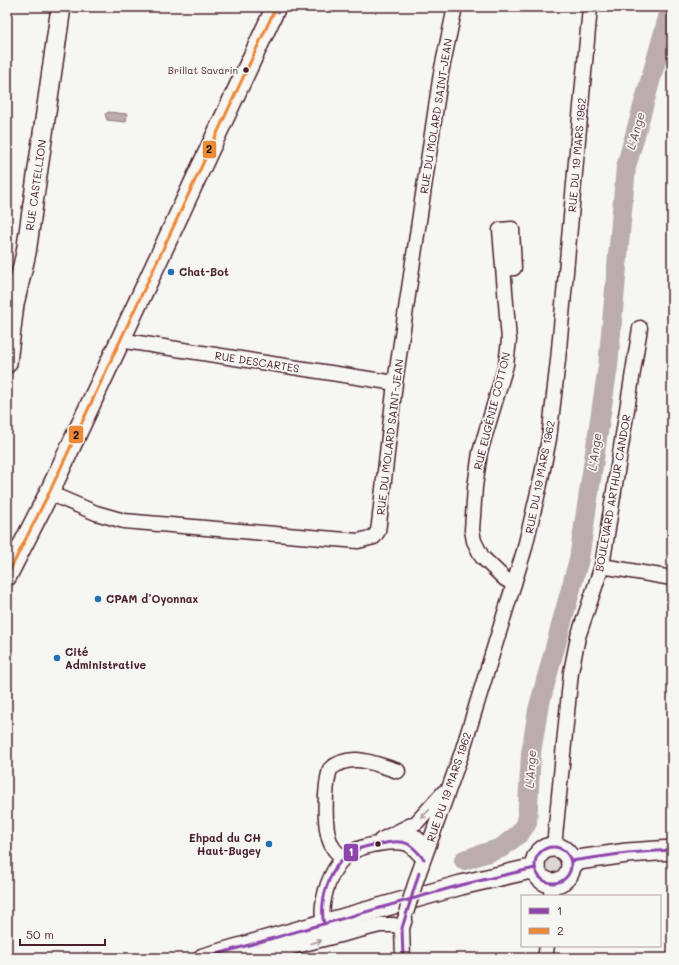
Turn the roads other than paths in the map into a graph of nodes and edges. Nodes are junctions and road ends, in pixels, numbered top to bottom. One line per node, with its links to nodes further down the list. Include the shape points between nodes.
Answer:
1 (61, 7): 8 (main road, RUE CASTELLION, via 27,245)
2 (276, 7): 7 (main road)
3 (455, 7): 10 (street, RUE DU MOLARD SAINT-JEAN, via 441,73)
4 (590, 7): 15 (street, RUE DU 19 MARS 1962, via 549,439 536,508)
5 (503, 269): 15 (street, RUE EUGÉNIE COTTON, via 509,340 506,365 480,452 472,530 474,542 482,557)
6 (640, 328): 12 (street, BOULEVARD ARTHUR CANDOR)
7 (119, 340): 10 (street, RUE DESCARTES); 11 (main road)
8 (8, 341): 9 (main road, RUE CASTELLION)
9 (7, 363)
10 (395, 383): 11 (street, RUE DU MOLARD SAINT-JEAN, via 379,524 374,537 367,540 124,521 103,516)
11 (48, 493): 13 (main road)
12 (602, 566): 14 (street); 20 (street, BOULEVARD ARTHUR CANDOR, via 578,637 571,672)
13 (7, 576)
14 (672, 578)
15 (514, 584): 17 (street, RUE DU 19 MARS 1962)
16 (398, 772): 23 (street, via 353,759 345,760 330,769 325,795 328,831 333,849)
17 (450, 785): 18 (street, one-way to 18, via 424,816); 22 (street, RUE DU 19 MARS 1962)
18 (392, 835): 19 (street); 22 (street, via 412,834)
19 (371, 845): 22 (street, via 394,842 407,844); 23 (street)
20 (554, 847): 24 (main road, via 565,852); 25 (main road, via 537,855)
21 (672, 850): 24 (main road)
22 (426, 854): 28 (street, RUE DU 19 MARS 1962, bridge)
23 (343, 858): 27 (street, via 333,870 324,899)
24 (571, 861): 26 (main road, via 567,877)
25 (535, 868): 26 (main road, via 536,873); 27 (main road, via 461,885)
26 (552, 890)
27 (324, 924): 29 (main road)
28 (402, 928): 29 (street, one-way to 28, via 288,948 380,925); 32 (street, RUE DU 19 MARS 1962)
29 (250, 945): 31 (main road)
30 (546, 947): 33 (street)
31 (203, 958)
32 (403, 958)
33 (545, 958)

